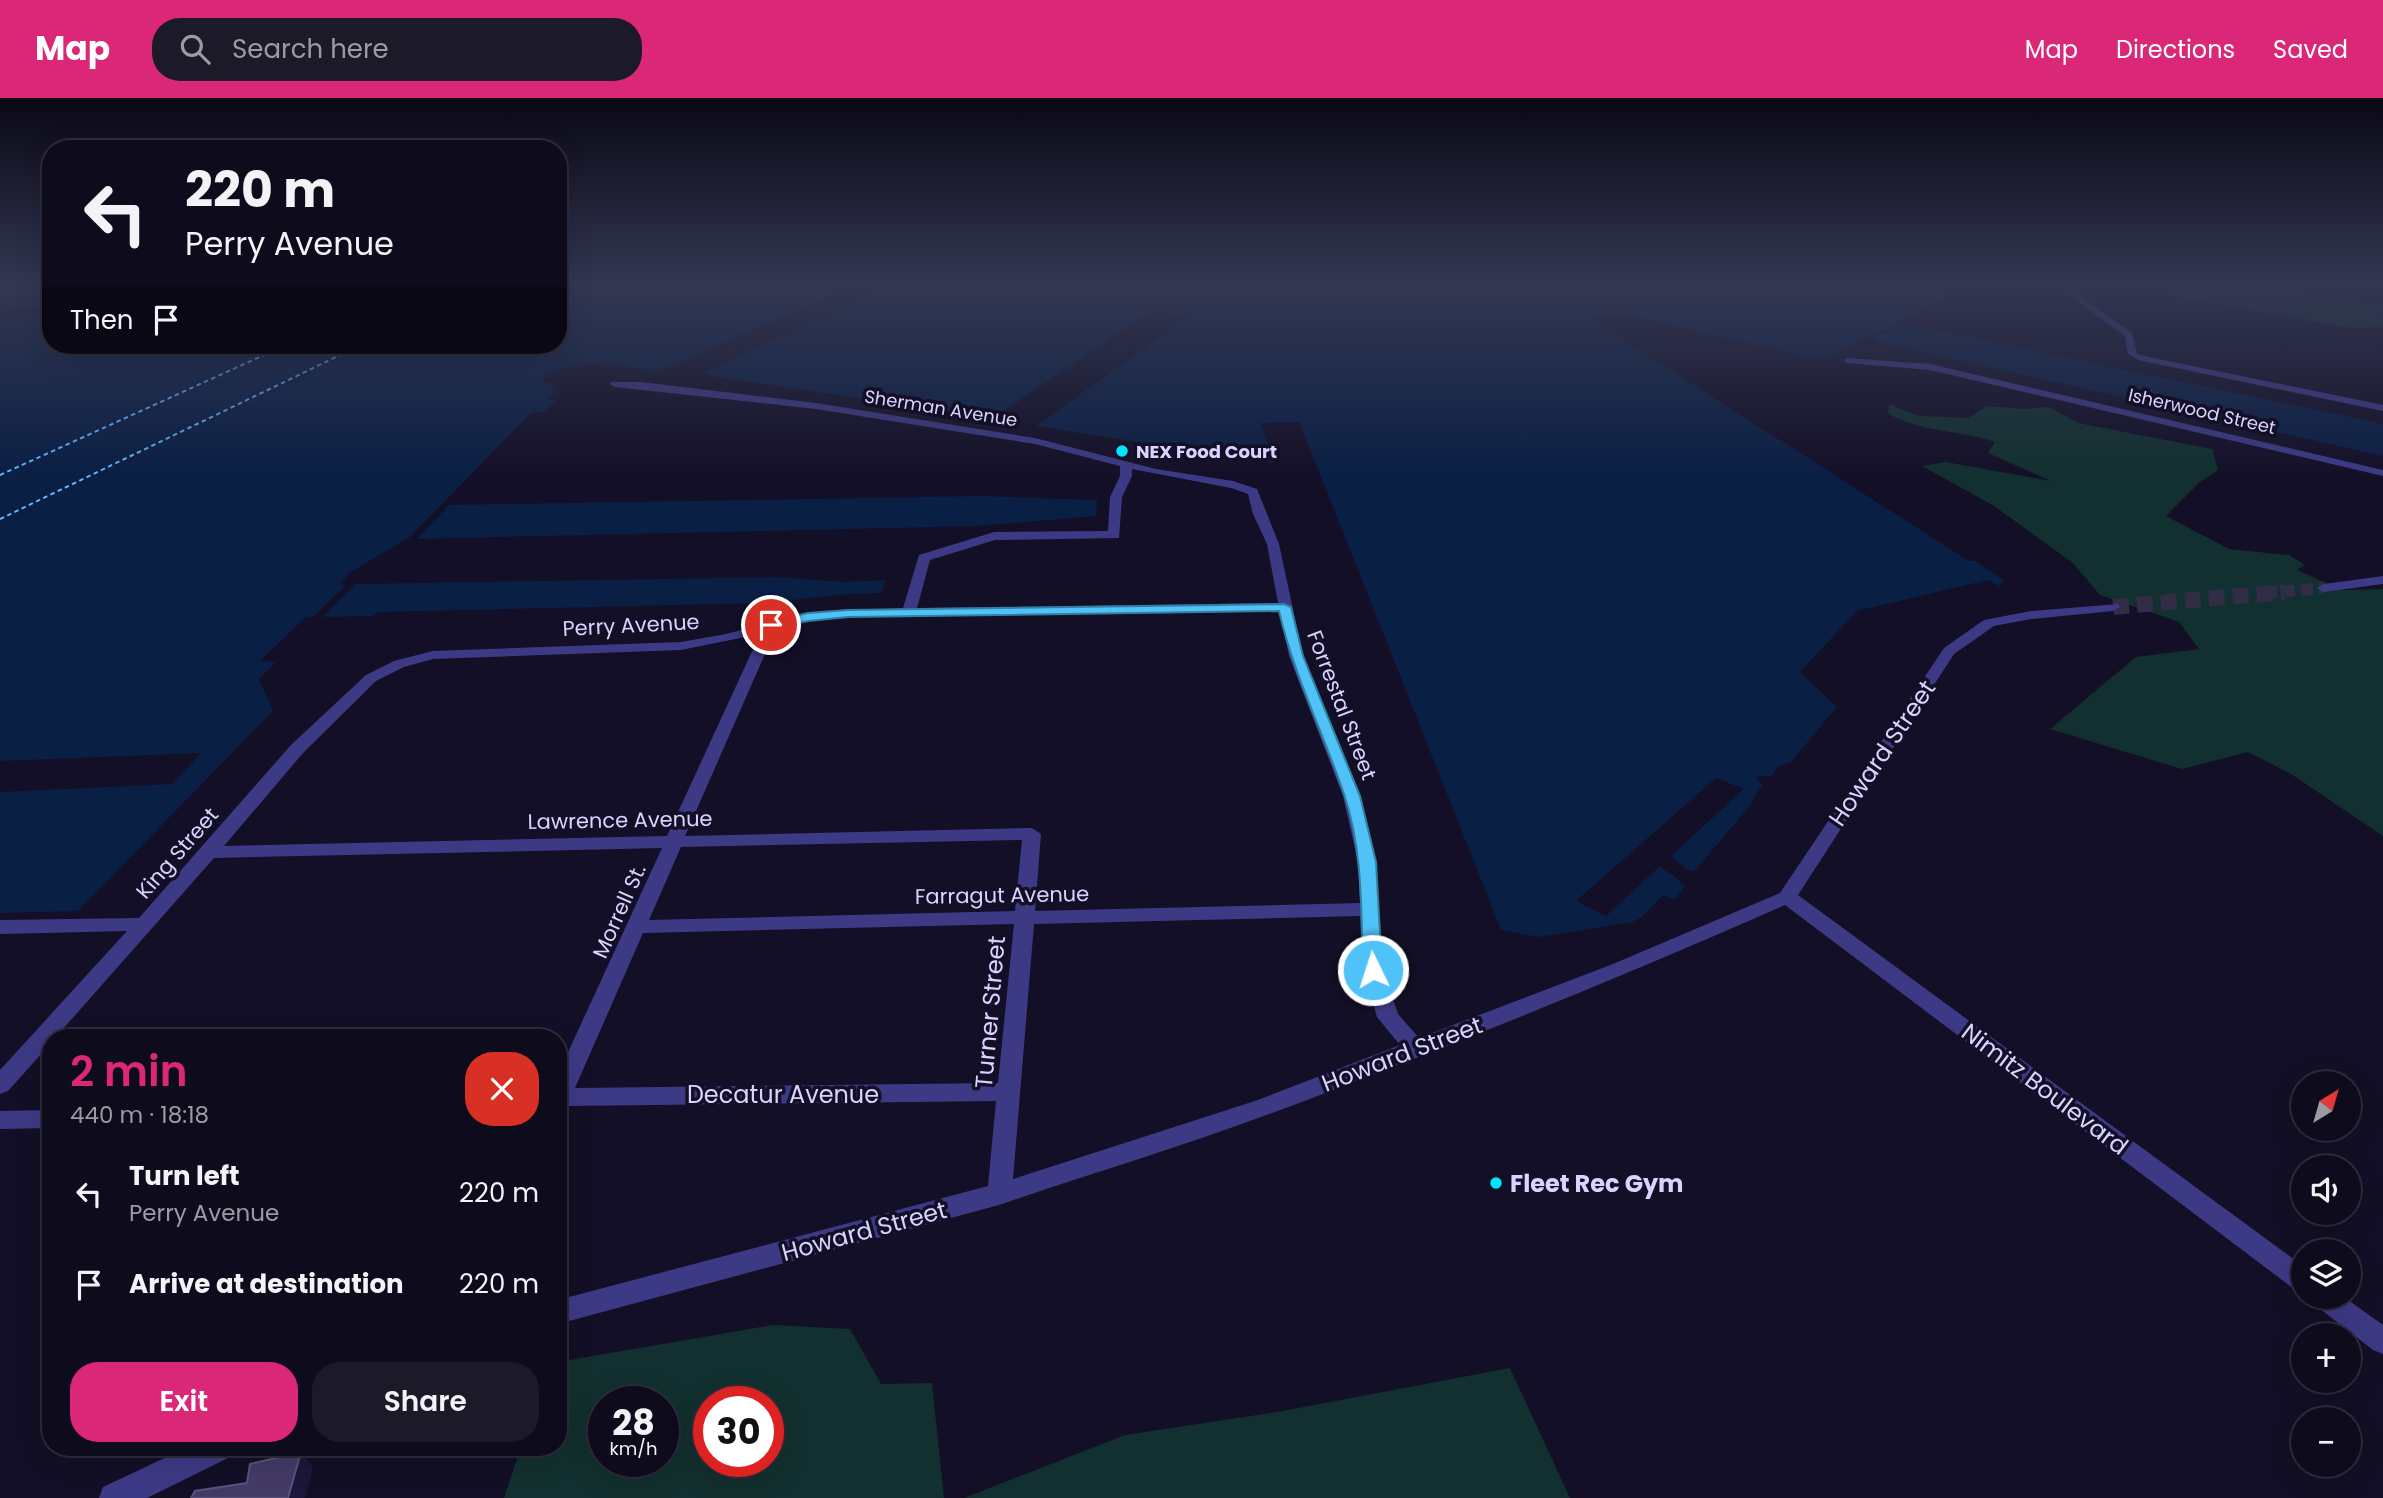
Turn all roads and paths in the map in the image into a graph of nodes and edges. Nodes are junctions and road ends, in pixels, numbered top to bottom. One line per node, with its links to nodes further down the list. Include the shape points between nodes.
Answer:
1 (2132, 348): 4 (street, via 2141,358)
2 (1848, 361): 6 (street, Isherwood Street, via 1930,367)
3 (615, 384): 5 (street, Sherman Avenue, via 816,406 996,434)
4 (2383, 408)
5 (1126, 464): 7 (street, Sherman Avenue, via 1233,485); 12 (street, via 1126,477 1116,497 1114,535 994,536 924,558)
6 (2383, 473)
7 (1255, 495): 10 (street, Forrestal Street, via 1273,544)
8 (2383, 580): 9 (street)
9 (2324, 588)
10 (1284, 607): 12 (street, Perry Avenue); 19 (street, Forrestal Street, via 1296,656 1352,796 1367,862)
11 (2113, 607): 18 (street, Howard Street, via 1989,623 1949,651)
12 (909, 612): 13 (street, Perry Avenue, via 822,616)
13 (771, 625): 14 (street, Perry Avenue, via 681,646 433,654); 16 (street, Morrell St.)
14 (399, 664): 17 (street, King Street, via 370,678 297,749)
15 (1032, 834): 16 (street, Lawrence Avenue); 20 (street, Turner Street)
16 (675, 842): 17 (street, Lawrence Avenue); 23 (street, Morrell St.)
17 (209, 852): 21 (street, King Street)
18 (1787, 897): 26 (street, Howard Street); 34 (street, Nimitz Boulevard)
19 (1369, 909): 20 (street, Farragut Avenue); 26 (street, Forrestal Street, via 1373,970 1388,1017)
20 (1025, 917): 23 (street, Farragut Avenue); 29 (street, Turner Street)
21 (144, 924): 22 (street); 24 (street, King Street)
22 (0, 927)
23 (637, 927): 27 (street, Morrell St.)
24 (50, 1029)
25 (42, 1038): 28 (street, King Street)
26 (1415, 1049): 33 (street, Howard Street, via 1266,1106)
27 (567, 1080)
28 (0, 1085)
29 (1009, 1092): 30 (street, Decatur Avenue); 33 (street, Turner Street)
30 (567, 1097)
31 (42, 1119): 32 (street)
32 (0, 1120)
33 (999, 1195): 36 (street, Howard Street)
34 (2291, 1272)
35 (2340, 1309): 37 (street)
36 (567, 1310)
37 (2383, 1340)
38 (201, 1456): 39 (street)
39 (114, 1498)

